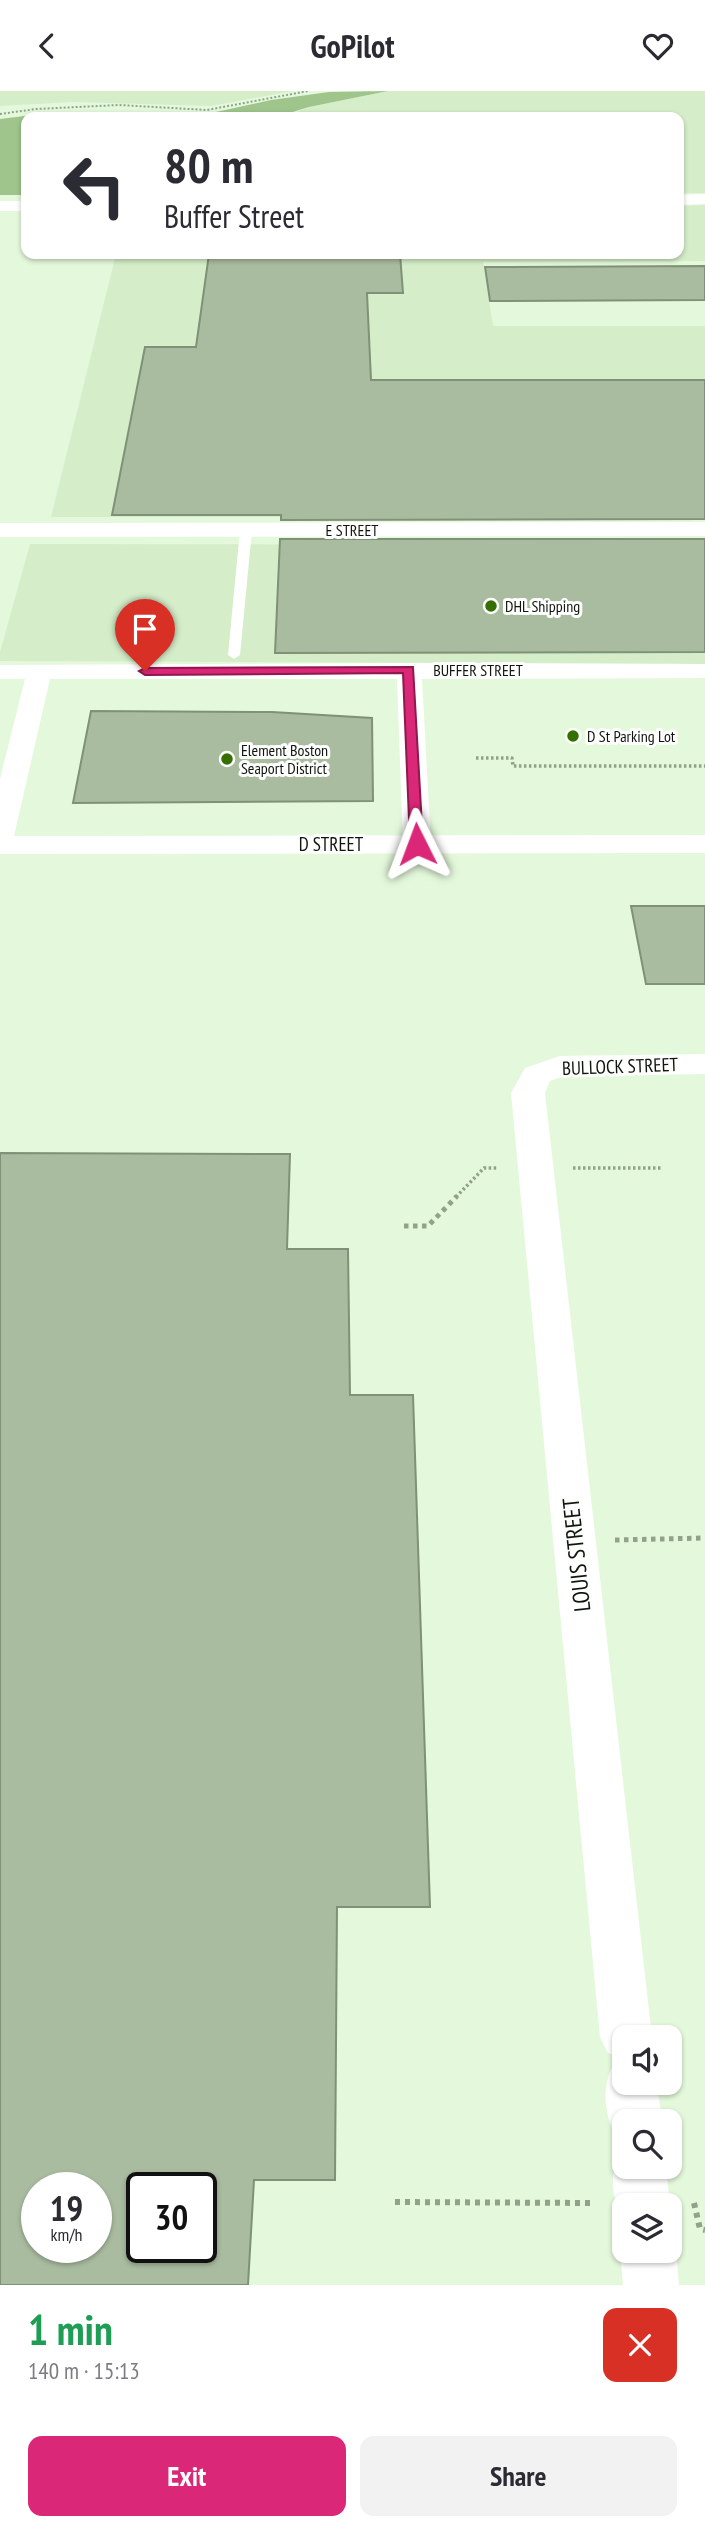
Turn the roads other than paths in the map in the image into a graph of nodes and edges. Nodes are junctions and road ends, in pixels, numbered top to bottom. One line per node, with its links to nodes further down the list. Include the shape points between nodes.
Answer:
1 (684, 199): 2 (street)
2 (705, 199)
3 (21, 206): 4 (street)
4 (0, 207)
5 (705, 529): 7 (street, E STREET)
6 (0, 530): 7 (street, E STREET)
7 (246, 530): 8 (lane)
8 (233, 655)
9 (409, 670): 10 (street, BUFFER STREET); 12 (street, BUFFER STREET); 14 (street)
10 (705, 671)
11 (0, 672): 12 (street, BUFFER STREET)
12 (39, 672): 13 (street)
13 (0, 836)
14 (417, 844): 15 (street, D STREET); 16 (street, D STREET)
15 (705, 844)
16 (0, 845)
17 (705, 1064): 18 (street, BULLOCK STREET, via 570,1064)
18 (537, 1075): 19 (street, LOUIS STREET, via 529,1086 528,1100)
19 (625, 2025)
20 (649, 2263): 21 (street)
21 (652, 2285)

